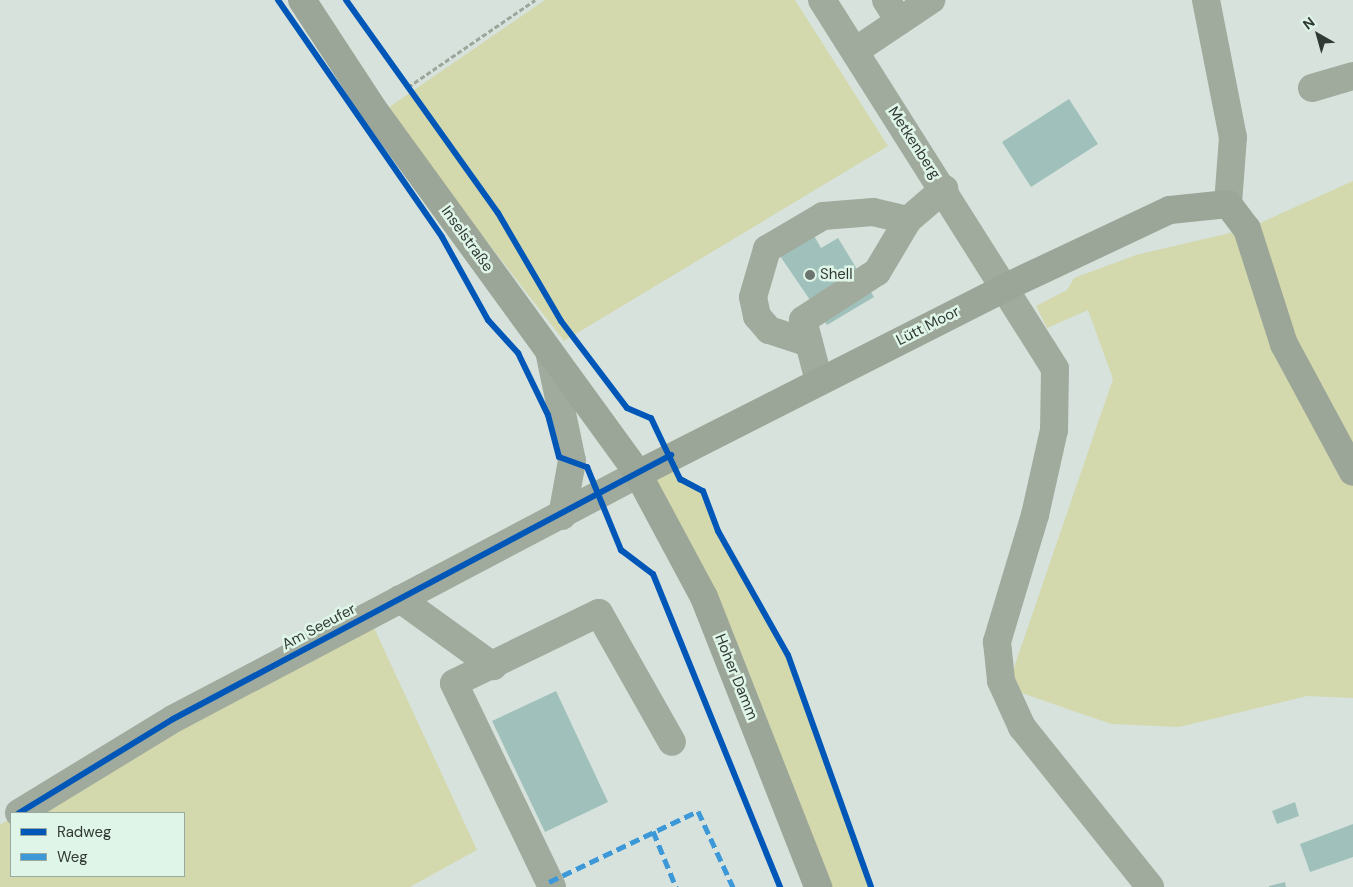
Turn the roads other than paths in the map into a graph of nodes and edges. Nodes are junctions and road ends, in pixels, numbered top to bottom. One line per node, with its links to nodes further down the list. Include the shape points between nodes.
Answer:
1 (302, 0): 14 (main road, Inselstraße, via 374,110)
2 (822, 0): 6 (street, Metkenberg)
3 (931, 0): 5 (street)
4 (1206, 0): 10 (street, via 1233,137)
5 (892, 10): 6 (street)
6 (855, 51): 9 (street, Metkenberg)
7 (1353, 76): 8 (street)
8 (1312, 88)
9 (944, 190): 11 (street); 12 (street, Metkenberg)
10 (1228, 204): 12 (main road, Lütt Moor, via 1170,210); 16 (main road, via 1247,229 1284,344)
11 (908, 220): 13 (street, via 878,272 803,320); 13 (street, via 873,212 823,216 767,249 753,297 757,316 769,330)
12 (1006, 287): 15 (main road, Lütt Moor); 25 (street, Metkenberg, via 1054,369 1058,390 1035,515 997,642 1001,681 1022,727)
13 (810, 343): 15 (street)
14 (549, 351): 17 (main road, Inselstraße); 18 (street, via 572,460)
15 (820, 381): 17 (main road, Lütt Moor)
16 (1353, 472)
17 (638, 474): 18 (street, Am Seeufer); 24 (main road, Hoher Damm, via 704,597)
18 (562, 516): 19 (street, Am Seeufer)
19 (400, 599): 20 (street); 22 (street, Am Seeufer, via 174,720)
20 (493, 666): 21 (street, via 599,613); 23 (street, via 454,683)
21 (672, 742)
22 (21, 812)
23 (552, 887)
24 (818, 887)
25 (1150, 887)

